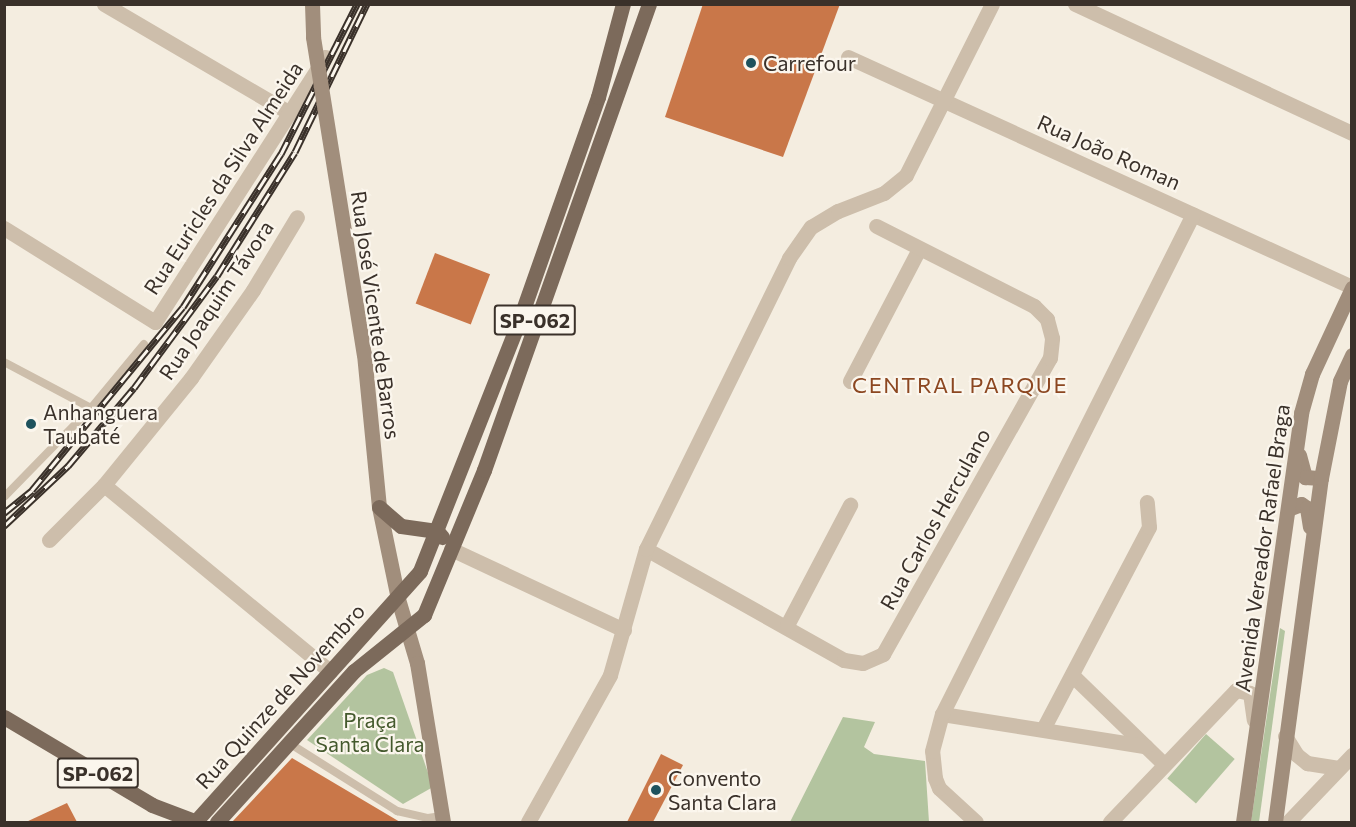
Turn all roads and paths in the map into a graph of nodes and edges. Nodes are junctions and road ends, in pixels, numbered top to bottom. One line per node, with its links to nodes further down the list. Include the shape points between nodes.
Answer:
1 (104, 4): 10 (street)
2 (312, 4): 29 (main road, Rua José Vicente de Barros, bridge, via 364,354)
3 (623, 4): 31 (main road, SP-062, via 598,98 518,324)
4 (649, 4): 34 (main road, SP-062, via 484,471)
5 (992, 4): 9 (street)
6 (1075, 4): 11 (street)
7 (325, 57): 10 (street, Rua Euricles da Silva Almeida)
8 (848, 57): 9 (street, Rua João Roman)
9 (943, 100): 12 (street, Rua João Roman); 35 (street, via 906,175 884,193 838,210 811,227 789,258)
10 (290, 113): 15 (street, Rua Euricles da Silva Almeida, via 155,322)
11 (1352, 133)
12 (1193, 214): 17 (street, Rua João Roman); 42 (street)
13 (297, 217): 25 (street, Rua Joaquim Távora, via 254,290 191,378)
14 (876, 226): 16 (street, Rua Carlos Herculano)
15 (4, 228)
16 (919, 249): 21 (street); 37 (street, Rua Carlos Herculano, via 1034,306 1047,319 1052,338 1050,358 883,654 863,663 844,660)
17 (1352, 287): 23 (main road, Avenida Vereador Rafael Braga, via 1312,374)
18 (144, 344): 22 (lane)
19 (1352, 356): 24 (main road, via 1340,381)
20 (4, 362): 22 (lane)
21 (850, 381)
22 (91, 408): 26 (lane)
23 (1298, 437): 24 (main road, via 1303,474 1309,480); 30 (main road, Avenida Vereador Rafael Braga)
24 (1321, 478): 33 (main road)
25 (104, 485): 32 (street, Rua Joaquim Távora); 40 (street)
26 (4, 497)
27 (1147, 502): 41 (street, via 1149,526)
28 (850, 505): 37 (street)
29 (379, 507): 31 (main road, via 401,526); 36 (main road, Rua José Vicente de Barros)
30 (1288, 509): 33 (main road, via 1301,504 1307,508); 51 (main road, Avenida Vereador Rafael Braga)
31 (437, 531): 34 (main road); 36 (main road, SP-062, via 420,571)
32 (49, 540)
33 (1311, 545): 45 (main road)
34 (451, 549): 38 (main road, SP-062, via 424,615); 39 (street)
35 (646, 549): 37 (street); 39 (street, via 628,599)
36 (398, 598): 38 (main road, Rua José Vicente de Barros); 40 (main road, Rua Quinze de Novembro / SP-062)
37 (788, 625)
38 (409, 628): 46 (main road, Rua Quinze de Novembro / SP-062, via 354,672); 52 (main road, Rua José Vicente de Barros)
39 (624, 630): 55 (street, via 610,675)
40 (330, 672): 53 (main road, Rua Quinze de Novembro / SP-062)
41 (1072, 675): 44 (street); 47 (street)
42 (942, 714): 44 (street); 56 (street, via 932,751 935,778 939,788)
43 (4, 717): 53 (main road, SP-062, via 152,805)
44 (1043, 729): 47 (street)
45 (1285, 736): 50 (street, via 1296,755 1307,763); 59 (main road)
46 (289, 743): 52 (lane, via 397,811); 54 (main road, Rua Quinze de Novembro / SP-062)
47 (1145, 746): 49 (street)
48 (1352, 755): 50 (street)
49 (1164, 764): 51 (street, via 1236,690 1250,693 1254,705); 57 (street)
50 (1339, 768): 60 (street)
51 (1252, 769): 58 (main road, Avenida Vereador Rafael Braga)
52 (441, 819)
53 (196, 822)
54 (217, 822)
55 (528, 822)
56 (976, 822)
57 (1110, 822)
58 (1243, 822)
59 (1275, 822)
60 (1288, 822)

